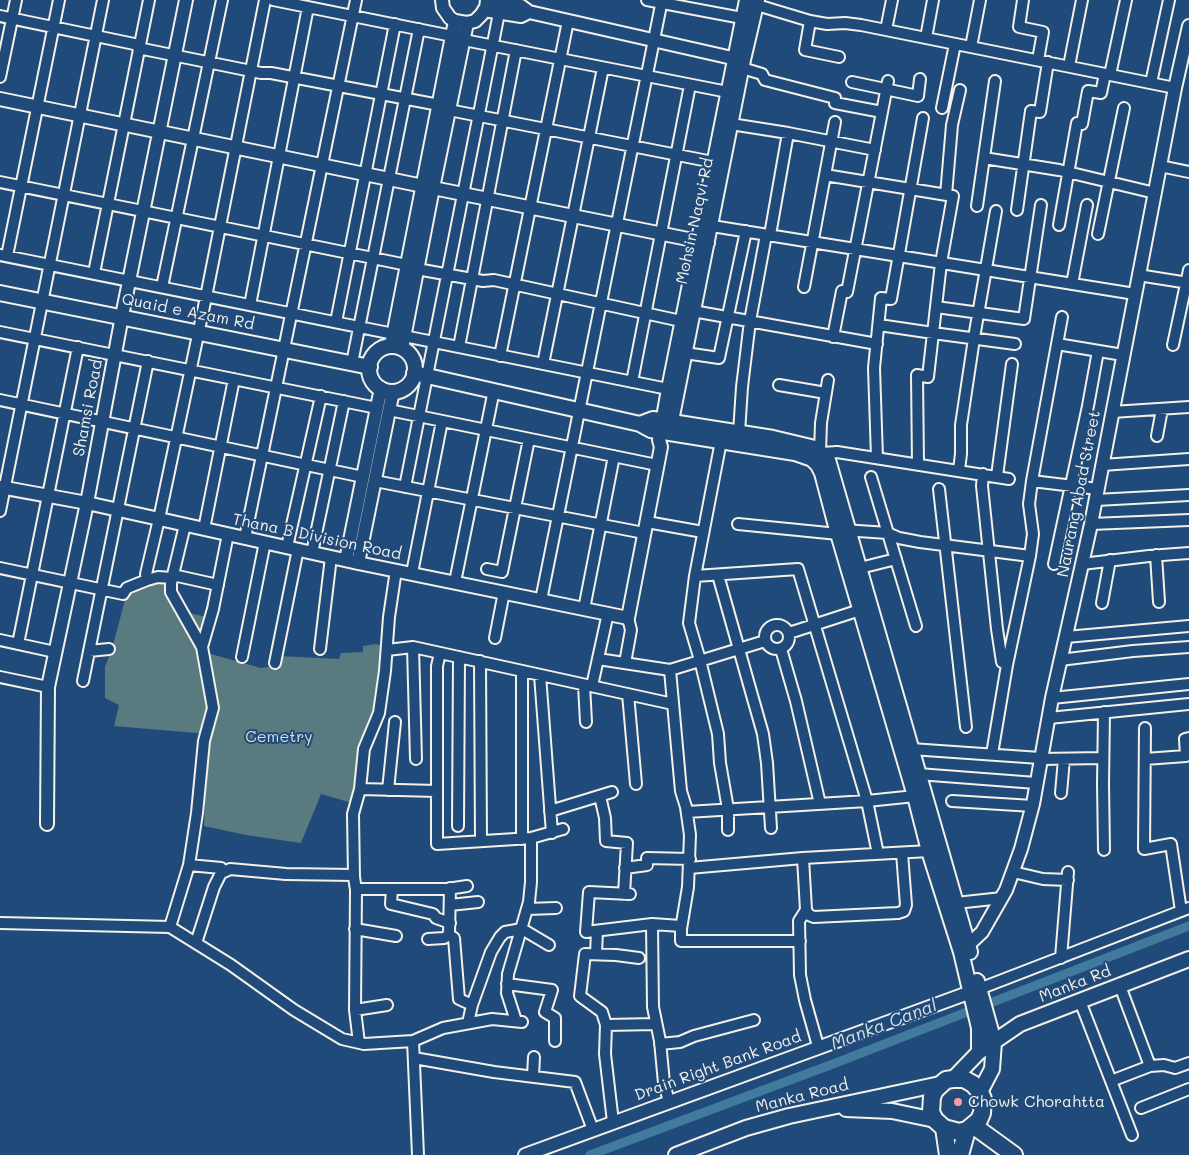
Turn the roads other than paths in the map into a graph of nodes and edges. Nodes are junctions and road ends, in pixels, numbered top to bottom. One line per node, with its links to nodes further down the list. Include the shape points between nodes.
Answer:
1 (16, 0): 29 (street)
2 (59, 0): 34 (street)
3 (103, 0): 38 (street)
4 (149, 0): 44 (street)
5 (186, 0): 47 (street, Shamsi Road)
6 (222, 0): 51 (street)
7 (265, 0): 55 (street)
8 (273, 0): 24 (street)
9 (356, 0): 27 (street)
10 (442, 0): 32 (street, via 446,14)
11 (647, 0): 20 (street)
12 (707, 0): 25 (street)
13 (892, 0): 36 (street)
14 (932, 0): 40 (street)
15 (980, 0): 45 (street)
16 (1023, 0): 50 (street, via 1019,28 1043,32)
17 (1082, 0): 53 (street)
18 (1126, 0): 56 (street)
19 (1169, 0): 63 (street)
20 (662, 1): 25 (street); 41 (street)
21 (754, 2): 28 (street, Mohsin Naqvi Rd); 31 (street); 52 (street, Mohsin Naqvi Rd)
22 (486, 3): 23 (street); 32 (street, via 482,15 475,21)
23 (501, 5): 30 (street, via 521,6 529,12); 43 (street)
24 (308, 7): 27 (street); 59 (street)
25 (704, 11): 28 (street)
26 (0, 16): 29 (street)
27 (352, 16): 33 (street); 64 (street)
28 (742, 18): 52 (street, Mohsin Naqvi Rd)
29 (12, 19): 34 (street); 58 (street)
30 (568, 21): 41 (street); 49 (street)
31 (810, 21): 36 (street, via 861,24); 48 (street, via 805,50)
32 (461, 22): 39 (street)
33 (395, 24): 35 (street); 70 (street)
34 (54, 28): 38 (street); 73 (street)
35 (419, 29): 39 (street); 71 (street)
36 (886, 30): 40 (street)
37 (1189, 30): 67 (street, Naurang Abad Street)
38 (96, 36): 44 (street); 78 (street)
39 (458, 38): 43 (street); 74 (street)
40 (926, 38): 42 (street)
41 (654, 40): 52 (street); 57 (street)
42 (955, 44): 45 (street); 75 (street)
43 (493, 46): 46 (street); 79 (street)
44 (138, 47): 47 (street); 84 (street)
45 (971, 47): 50 (street)
46 (516, 50): 49 (street); 81 (street)
47 (175, 56): 51 (street); 86 (street, Shamsi Road)
48 (839, 57)
49 (560, 59): 54 (street); 85 (street)
50 (1043, 61): 53 (street); 98 (street, via 1040,112 1031,111)
51 (209, 62): 55 (street); 89 (street)
52 (740, 62): 69 (street, Mohsin Naqvi Rd); 77 (street, via 762,74 765,80 835,98 835,102); 83 (street, Mohsin Naqvi Rd)
53 (1069, 66): 56 (street)
54 (603, 68): 57 (street); 88 (street)
55 (252, 70): 59 (street); 92 (street)
56 (1108, 74): 63 (street); 101 (street, via 1101,93 1088,91 1082,124 1076,122)
57 (647, 76): 65 (street); 91 (street)
58 (0, 77)
59 (294, 77): 64 (street); 95 (street)
60 (920, 79): 66 (street, via 918,96)
61 (995, 81): 96 (street)
62 (852, 82): 66 (street)
63 (1151, 83): 67 (street)
64 (338, 85): 70 (street); 99 (street)
65 (690, 85): 69 (street); 94 (street)
66 (888, 85): 77 (street)
67 (1175, 88): 100 (street, Naurang Abad Street)
68 (960, 90): 114 (street, via 952,125)
69 (728, 92): 97 (street, Mohsin Naqvi Rd)
70 (381, 94): 71 (street); 103 (street)
71 (405, 98): 74 (street); 105 (street)
72 (0, 99): 73 (street)
73 (38, 107): 78 (street); 109 (street)
74 (444, 107): 79 (street); 110 (street)
75 (942, 108)
76 (1124, 108): 108 (street)
77 (882, 112): 93 (street)
78 (80, 116): 84 (street); 115 (street)
79 (479, 116): 81 (street); 113 (street)
80 (923, 118): 111 (street)
81 (502, 120): 85 (street); 116 (street)
82 (835, 122): 90 (street)
83 (731, 124): 87 (street); 129 (street, Mohsin Naqvi Rd)
84 (123, 125): 86 (street); 117 (street)
85 (546, 129): 88 (street); 121 (street)
86 (160, 132): 89 (street); 124 (street, Shamsi Road)
87 (788, 133): 90 (street); 134 (street)
88 (589, 138): 91 (street); 125 (street)
89 (193, 139): 92 (street); 126 (street)
90 (831, 142): 93 (street); 104 (street)
91 (632, 146): 94 (street); 127 (street)
92 (236, 148): 95 (street); 130 (street)
93 (875, 150): 107 (street)
94 (676, 155): 97 (street); 132 (street)
95 (279, 157): 99 (street); 135 (street)
96 (984, 158): 98 (street); 120 (street)
97 (713, 162): 136 (street, Mohsin Naqvi Rd)
98 (1024, 164): 101 (street); 122 (street)
99 (321, 166): 103 (street); 138 (street)
100 (1160, 166): 102 (street); 112 (street, Naurang Abad Street)
101 (1068, 172): 108 (street); 128 (street)
102 (1189, 172)
103 (365, 174): 105 (street); 140 (street)
104 (825, 175): 107 (street); 137 (street)
105 (389, 179): 110 (street); 143 (street)
106 (0, 182): 109 (street)
107 (869, 182): 111 (street); 139 (street)
108 (1109, 182): 112 (street); 133 (street)
109 (21, 187): 115 (street); 141 (street)
110 (428, 187): 113 (street); 146 (street)
111 (910, 189): 114 (street); 142 (street)
112 (1155, 193): 151 (street, Naurang Abad Street)
113 (463, 194): 116 (street); 150 (street)
114 (946, 195): 144 (street, via 953,196)
115 (64, 196): 117 (street); 145 (street)
116 (487, 199): 121 (street); 153 (street)
117 (108, 204): 124 (street); 149 (street)
118 (1041, 204): 152 (street)
119 (1087, 205): 156 (street)
120 (977, 206)
121 (530, 208): 125 (street); 157 (street)
122 (1018, 210)
123 (996, 211): 147 (street)
124 (144, 212): 126 (street); 154 (street, Shamsi Road)
125 (573, 216): 127 (street); 161 (street)
126 (177, 218): 130 (street); 158 (street)
127 (617, 225): 132 (street); 165 (street)
128 (1060, 225)
129 (712, 226): 131 (street); 136 (street, Mohsin Naqvi Rd)
130 (219, 227): 135 (street); 163 (street)
131 (746, 231): 134 (street); 173 (street)
132 (660, 234): 136 (street); 170 (street)
133 (1098, 234)
134 (768, 235): 137 (street); 176 (street)
135 (263, 236): 138 (street); 166 (street)
136 (703, 242): 168 (street, Mohsin Naqvi Rd); 175 (street, Mohsin Naqvi Rd)
137 (812, 242): 139 (street); 159 (street)
138 (305, 244): 140 (street); 169 (street)
139 (856, 249): 142 (street); 183 (street, via 847,292 842,291)
140 (349, 254): 143 (street); 177 (street)
141 (4, 255): 145 (street)
142 (899, 256): 144 (street); 178 (street, via 890,299 881,298)
143 (373, 258): 146 (street); 179 (street)
144 (942, 263): 147 (street); 167 (street)
145 (50, 264): 149 (street); 164 (street)
146 (412, 267): 150 (street); 186 (street)
147 (986, 270): 152 (street); 171 (street)
148 (1189, 270): 155 (street)
149 (94, 274): 154 (street)
150 (447, 274): 153 (street); 187 (street)
151 (1138, 275): 155 (street); 162 (street, Naurang Abad Street)
152 (1030, 277): 156 (street); 171 (street, via 1024,319)
153 (472, 279): 157 (street); 193 (street)
154 (130, 281): 158 (street); 172 (street, Shamsi Road)
155 (1188, 283): 191 (street)
156 (1072, 284): 162 (street)
157 (515, 285): 161 (street); 199 (street)
158 (162, 287): 163 (street)
159 (804, 287)
160 (0, 293): 164 (main road, Quaid e Azam Rd)
161 (557, 294): 165 (street); 202 (street)
162 (1135, 294): 198 (street, Naurang Abad Street)
163 (206, 297): 166 (street); 181 (street)
164 (42, 301): 172 (main road, Quaid e Azam Rd); 184 (street)
165 (601, 304): 170 (street); 206 (street)
166 (250, 305): 169 (street)
167 (936, 306): 171 (street); 182 (street)
168 (693, 311): 173 (street); 196 (street, Mohsin Naqvi Rd)
169 (291, 313): 177 (street); 194 (street)
170 (645, 313): 175 (street); 210 (street)
171 (978, 313): 185 (street)
172 (122, 316): 181 (main road, Quaid e Azam Rd); 197 (street, Shamsi Road)
173 (727, 317): 176 (street); 196 (street, via 719,358)
174 (1062, 317): 190 (street)
175 (681, 321): 213 (street, Mohsin Naqvi Rd)
176 (750, 321): 183 (street); 233 (street)
177 (336, 322): 179 (street)
178 (879, 324): 182 (street); 188 (street)
179 (359, 327): 186 (street); 201 (street)
180 (0, 332): 184 (street)
181 (198, 332): 194 (main road, Quaid e Azam Rd); 205 (street)
182 (933, 334): 185 (street); 245 (street, via 928,377 917,375)
183 (833, 337): 188 (street)
184 (35, 339): 192 (street); 220 (street)
185 (974, 339): 189 (street); 250 (street, via 961,425)
186 (398, 341): 187 (street); 204 (main road, via 375,354); 207 (main road)
187 (434, 342): 193 (street); 207 (street)
188 (877, 344): 243 (street, via 874,368)
189 (1015, 344)
190 (1057, 344): 195 (street); 256 (street)
191 (1173, 345)
192 (78, 347): 197 (street); 226 (street)
193 (459, 347): 199 (street)
194 (284, 349): 201 (main road, Quaid e Azam Rd); 212 (street)
195 (1098, 350): 198 (street); 257 (street)
196 (685, 353): 230 (street, Mohsin Naqvi Rd)
197 (115, 354): 200 (street); 229 (street, Shamsi Road)
198 (1123, 355): 225 (street, Naurang Abad Street)
199 (500, 356): 202 (street)
200 (148, 361): 205 (street); 231 (street)
201 (352, 363): 204 (main road, Quaid e Azam Rd)
202 (543, 364): 206 (street)
203 (1012, 364): 252 (street)
204 (370, 367): 214 (main road, via 375,383)
205 (190, 370): 208 (street); 235 (street)
206 (586, 373): 210 (street); 224 (street)
207 (421, 374): 214 (main road, via 402,389); 215 (main road); 227 (street)
208 (234, 379): 212 (street); 238 (street)
209 (828, 380): 216 (street)
210 (632, 382): 213 (street)
211 (779, 385): 216 (street)
212 (276, 387): 217 (street); 241 (street)
213 (668, 389): 230 (street, Mohsin Naqvi Rd)
214 (387, 390): 222 (street)
215 (494, 390): 224 (main road); 232 (street)
216 (826, 394): 240 (street)
217 (321, 396): 219 (street); 246 (street)
218 (0, 400): 220 (street)
219 (344, 401): 222 (street); 249 (street)
220 (22, 404): 226 (street); 258 (street)
221 (1189, 407): 223 (street)
222 (383, 409): 227 (street); 254 (street)
223 (1162, 409): 225 (street); 234 (street)
224 (579, 410): 230 (main road, via 640,424 651,430); 239 (street)
225 (1112, 412): 248 (street, Naurang Abad Street)
226 (65, 414): 229 (street); 264 (street)
227 (419, 416): 228 (street); 259 (street)
228 (442, 421): 232 (street); 261 (street)
229 (102, 422): 231 (street); 266 (street, Shamsi Road)
230 (666, 427): 233 (main road); 237 (main road); 247 (street, Mohsin Naqvi Rd, via 668,441 662,447)
231 (134, 429): 235 (street); 268 (street)
232 (486, 430): 236 (street); 265 (street)
233 (739, 433): 240 (main road, via 807,445)
234 (1157, 436)
235 (176, 438): 238 (street); 271 (street)
236 (529, 439): 239 (street); 267 (street)
237 (721, 441): 279 (street); 280 (main road, via 795,453 812,459 822,473)
238 (220, 447): 241 (street); 278 (street)
239 (572, 448): 242 (street); 270 (street)
240 (821, 453): 243 (street); 280 (main road, via 831,467)
241 (262, 456): 246 (street); 283 (street)
242 (614, 456): 247 (street); 276 (street)
243 (877, 458): 245 (street)
244 (1189, 459): 248 (street)
245 (918, 464): 250 (street)
246 (306, 465): 249 (street); 286 (street)
247 (657, 465): 277 (street, Mohsin Naqvi Rd)
248 (1102, 465): 262 (street, Naurang Abad Street)
249 (329, 470): 254 (street); 288 (street)
250 (959, 470): 251 (street)
251 (983, 474): 252 (street); 287 (street)
252 (997, 476): 255 (street)
253 (871, 477): 281 (street)
254 (369, 479): 259 (street); 295 (street)
255 (1009, 479)
256 (1032, 481): 257 (street); 291 (street)
257 (1071, 486): 262 (street); 296 (street)
258 (2, 487): 264 (street, Thana B Division Road); 269 (street)
259 (404, 487): 261 (street)
260 (939, 489): 285 (street)
261 (428, 491): 265 (street); 302 (street)
262 (1097, 495): 263 (street); 274 (street, Naurang Abad Street)
263 (1189, 495)
264 (48, 496): 266 (street, Thana B Division Road); 303 (street)
265 (472, 500): 267 (street); 308 (street)
266 (87, 503): 268 (street, Thana B Division Road); 309 (street, Shamsi Road)
267 (515, 508): 270 (street); 299 (street, via 502,572)
268 (117, 510): 271 (street, Thana B Division Road); 311 (street)
269 (0, 511)
270 (558, 516): 276 (street); 313 (street)
271 (159, 519): 275 (street, Thana B Division Road); 307 (street)
272 (1189, 520): 274 (street)
273 (738, 524): 280 (street)
274 (1091, 524): 297 (street, Naurang Abad Street)
275 (185, 525): 278 (street, Thana B Division Road); 305 (street)
276 (600, 525): 277 (street); 316 (street)
277 (646, 527): 279 (street); 319 (street, Mohsin Naqvi Rd)
278 (204, 529): 282 (street, Thana B Division Road)
279 (704, 532): 306 (street)
280 (842, 532): 281 (street); 301 (main road)
281 (888, 533): 285 (street, via 899,538); 293 (street)
282 (228, 534): 283 (street, Thana B Division Road); 310 (street)
283 (245, 538): 284 (street, Thana B Division Road)
284 (265, 542): 286 (street, Thana B Division Road); 340 (street)
285 (945, 545): 287 (street); 365 (street)
286 (293, 548): 288 (street, Thana B Division Road); 346 (street)
287 (989, 550): 291 (street); 348 (street, via 1002,662)
288 (312, 553): 292 (street, Thana B Division Road)
289 (1189, 553): 290 (street)
290 (1156, 555): 294 (street); 314 (street)
291 (1030, 556): 348 (street)
292 (330, 557): 295 (street, Thana B Division Road); 334 (street)
293 (896, 559): 301 (street); 321 (street)
294 (1110, 560): 297 (street); 315 (street)
295 (352, 561): 300 (street, Thana B Division Road)
296 (1054, 564)
297 (1082, 564): 324 (street, Naurang Abad Street)
298 (0, 568): 303 (street)
299 (487, 569)
300 (396, 570): 302 (street, Thana B Division Road); 336 (street)
301 (854, 570): 317 (main road); 368 (main road)
302 (412, 574): 308 (street, Thana B Division Road)
303 (32, 575): 309 (street); 328 (street)
304 (718, 575): 306 (street); 320 (street, via 798,569); 332 (street)
305 (173, 576): 307 (street); 310 (street); 329 (street, via 170,592)
306 (695, 576): 343 (street, via 689,623)
307 (147, 580): 311 (street, via 127,588 124,594)
308 (455, 582): 312 (street, Thana B Division Road)
309 (70, 583): 311 (street); 337 (street, Shamsi Road)
310 (218, 585): 329 (street)
311 (101, 589): 338 (street)
312 (504, 592): 313 (street, Thana B Division Road); 325 (street)
313 (541, 600): 316 (street, Thana B Division Road)
314 (1159, 602)
315 (1102, 603)
316 (584, 609): 318 (street, Thana B Division Road)
317 (860, 610): 320 (street); 384 (main road)
318 (608, 614): 319 (street, Thana B Division Road); 342 (street)
319 (628, 618): 347 (street, via 631,630)
320 (815, 625): 323 (street); 385 (street)
321 (916, 626)
322 (1189, 626): 324 (street)
323 (789, 634): 327 (street, via 785,627 774,625 767,629); 335 (street, via 787,645)
324 (1066, 637): 344 (street, Naurang Abad Street)
325 (494, 638)
326 (0, 640): 328 (street)
327 (765, 641): 332 (street); 335 (street, via 770,647)
328 (18, 644): 337 (street)
329 (202, 647): 407 (street, via 213,708 204,741)
330 (413, 647): 336 (street); 339 (street); 372 (street)
331 (1189, 647): 344 (street)
332 (738, 648): 343 (street); 388 (street, via 763,734)
333 (109, 649): 338 (street)
334 (320, 649)
335 (781, 649): 387 (street)
336 (387, 650): 378 (street, via 379,713 364,749)
337 (56, 652): 356 (street, Shamsi Road)
338 (89, 652): 353 (street)
339 (440, 652): 341 (street); 380 (street, via 437,666)
340 (242, 657)
341 (459, 657): 345 (street); 394 (street)
342 (598, 659): 347 (street); 355 (street)
343 (700, 660): 349 (street); 390 (street, via 718,734)
344 (1060, 660): 358 (street, Naurang Abad Street)
345 (480, 661): 350 (street); 400 (street)
346 (275, 663)
347 (625, 663): 349 (street)
348 (1007, 665): 369 (street)
349 (670, 670): 359 (street)
350 (522, 671): 351 (street); 399 (street)
351 (540, 675): 355 (street); 391 (street)
352 (0, 677): 356 (street)
353 (83, 681)
354 (1189, 684): 358 (street)
355 (588, 685): 357 (street); 364 (street)
356 (48, 686): 393 (street, Shamsi Road)
357 (628, 694): 359 (street); 377 (street)
358 (1052, 698): 362 (street, Naurang Abad Street)
359 (673, 704): 392 (street, via 681,791)
360 (1189, 704): 361 (street)
361 (1104, 712): 362 (street); 371 (street)
362 (1049, 718): 370 (street, Naurang Abad Street)
363 (395, 722): 379 (street)
364 (586, 722)
365 (966, 727)
366 (1145, 728): 374 (street)
367 (1189, 738): 374 (street, via 1185,739 1186,756)
368 (911, 749): 369 (street); 375 (main road)
369 (992, 754): 370 (street)
370 (1040, 758): 373 (street); 376 (street, Naurang Abad Street)
371 (1103, 758): 373 (street); 401 (street)
372 (416, 759)
373 (1064, 759): 382 (street)
374 (1145, 759): 423 (street, via 1144,849 1171,844)
375 (918, 774): 376 (street); 418 (main road)
376 (1036, 783): 389 (street, Naurang Abad Street)
377 (636, 784)
378 (360, 789): 379 (street); 411 (street, via 353,814)
379 (388, 790): 380 (street)
380 (437, 791): 400 (street, via 437,844)
381 (612, 792): 383 (street)
382 (1060, 793)
383 (600, 796): 391 (street); 408 (street, via 606,841 627,842)
384 (915, 796): 385 (street); 402 (main road)
385 (867, 801): 387 (street); 404 (street)
386 (952, 801): 389 (street)
387 (820, 804): 388 (street)
388 (770, 806): 390 (street); 395 (street)
389 (1033, 806): 410 (street, Naurang Abad Street)
390 (728, 809): 392 (street); 397 (street)
391 (550, 811): 398 (street)
392 (687, 812): 406 (street)
393 (47, 824)
394 (458, 826)
395 (772, 828)
396 (563, 829): 398 (street)
397 (728, 830)
398 (552, 833): 399 (street)
399 (527, 839): 400 (street); 421 (street, via 531,882)
400 (481, 842)
401 (1104, 850)
402 (930, 851): 403 (street); 438 (main road)
403 (902, 853): 404 (street); 422 (street, via 904,911 814,917)
404 (878, 854): 405 (street)
405 (804, 858): 406 (street); 422 (street)
406 (689, 864): 408 (street, via 647,858 647,866); 427 (street)
407 (189, 865): 409 (street, via 220,868); 428 (street)
408 (625, 868): 431 (street, via 627,894 589,892 586,932)
409 (224, 872): 411 (street, via 230,869); 436 (street, via 214,887)
410 (1013, 872): 416 (street, Naurang Abad Street); 441 (street, via 1043,879 1068,876)
411 (354, 875): 414 (street)
412 (467, 886): 413 (street)
413 (450, 888): 415 (street); 419 (street)
414 (356, 889): 415 (street); 429 (street)
415 (392, 889): 425 (street, via 391,904 433,914)
416 (1002, 898): 418 (street); 438 (street, Naurang Abad Street, via 982,932)
417 (478, 902): 419 (street)
418 (956, 903): 438 (main road)
419 (450, 905): 425 (street)
420 (556, 908): 421 (street)
421 (527, 909): 430 (street)
422 (806, 910): 435 (street, via 799,921)
423 (1185, 910): 441 (street)
424 (0, 923): 428 (street)
425 (450, 923): 432 (street)
426 (652, 924): 427 (street); 431 (street); 452 (street)
427 (681, 926): 435 (street, via 681,941)
428 (170, 927): 436 (street)
429 (356, 929): 433 (street); 449 (street)
430 (522, 930): 437 (street); 443 (street); 448 (street, via 505,932 500,937 491,952)
431 (597, 931): 439 (street)
432 (449, 935): 434 (street); 448 (street, via 454,938 459,999)
433 (396, 936)
434 (428, 939)
435 (800, 941): 460 (street, via 800,975)
436 (196, 943): 457 (street, via 302,1015 342,1039)
437 (549, 946)
438 (965, 948): 445 (main road)
439 (596, 954): 440 (street); 453 (street, via 584,954 580,996 602,1012)
440 (639, 958)
441 (1060, 958): 445 (street)
442 (1189, 959): 444 (main road, Manka Rd)
443 (507, 984): 451 (street, via 507,993 519,1022 492,1019); 455 (street, via 552,990 545,1012 555,1018)
444 (1120, 986): 446 (main road, Manka Rd); 465 (street)
445 (976, 994): 454 (main road); 460 (street, Drain Right Bank Road)
446 (1080, 1001): 458 (main road, Manka Rd, via 1020,1024); 468 (street)
447 (387, 1005): 449 (street)
448 (472, 1005): 451 (street)
449 (355, 1010): 457 (street)
450 (754, 1020): 459 (street, via 680,1042)
451 (468, 1023): 456 (street, via 443,1028)
452 (656, 1024): 453 (street); 459 (street)
453 (606, 1025): 474 (street, via 605,1054)
454 (984, 1027): 458 (main road); 461 (main road)
455 (556, 1040)
456 (413, 1041): 457 (street); 463 (street)
457 (359, 1042)
458 (994, 1042): 461 (main road, Manka Rd); 470 (main road, via 992,1069)
459 (660, 1044): 471 (street)
460 (818, 1046): 471 (street, Drain Right Bank Road)
461 (979, 1052): 467 (main road, Manka Rd)
462 (534, 1057): 466 (street)
463 (414, 1058): 466 (street); 479 (street)
464 (1189, 1063): 465 (street, via 1176,1068)
465 (1150, 1066): 468 (street)
466 (533, 1076): 477 (street, via 575,1082)
467 (947, 1081): 470 (main road, via 964,1079); 472 (main road, Manka Road); 475 (main road, via 935,1090 930,1105)
468 (1111, 1081): 478 (street)
469 (1189, 1089): 473 (street)
470 (980, 1092): 476 (main road, via 982,1113)
471 (669, 1102): 474 (street, Drain Right Bank Road)
472 (823, 1108): 475 (main road, via 892,1111); 481 (main road, Manka Road, via 746,1128)
473 (1141, 1108)
474 (613, 1122): 477 (street, Drain Right Bank Road)
475 (939, 1124): 476 (main road, via 959,1132); 482 (main road)
476 (970, 1128): 483 (main road); 484 (main road)
477 (593, 1130): 480 (street, Drain Right Bank Road)
478 (1132, 1135)
479 (418, 1155)
480 (525, 1155)
481 (676, 1155)
482 (948, 1155)
483 (960, 1155)
484 (1014, 1155)

